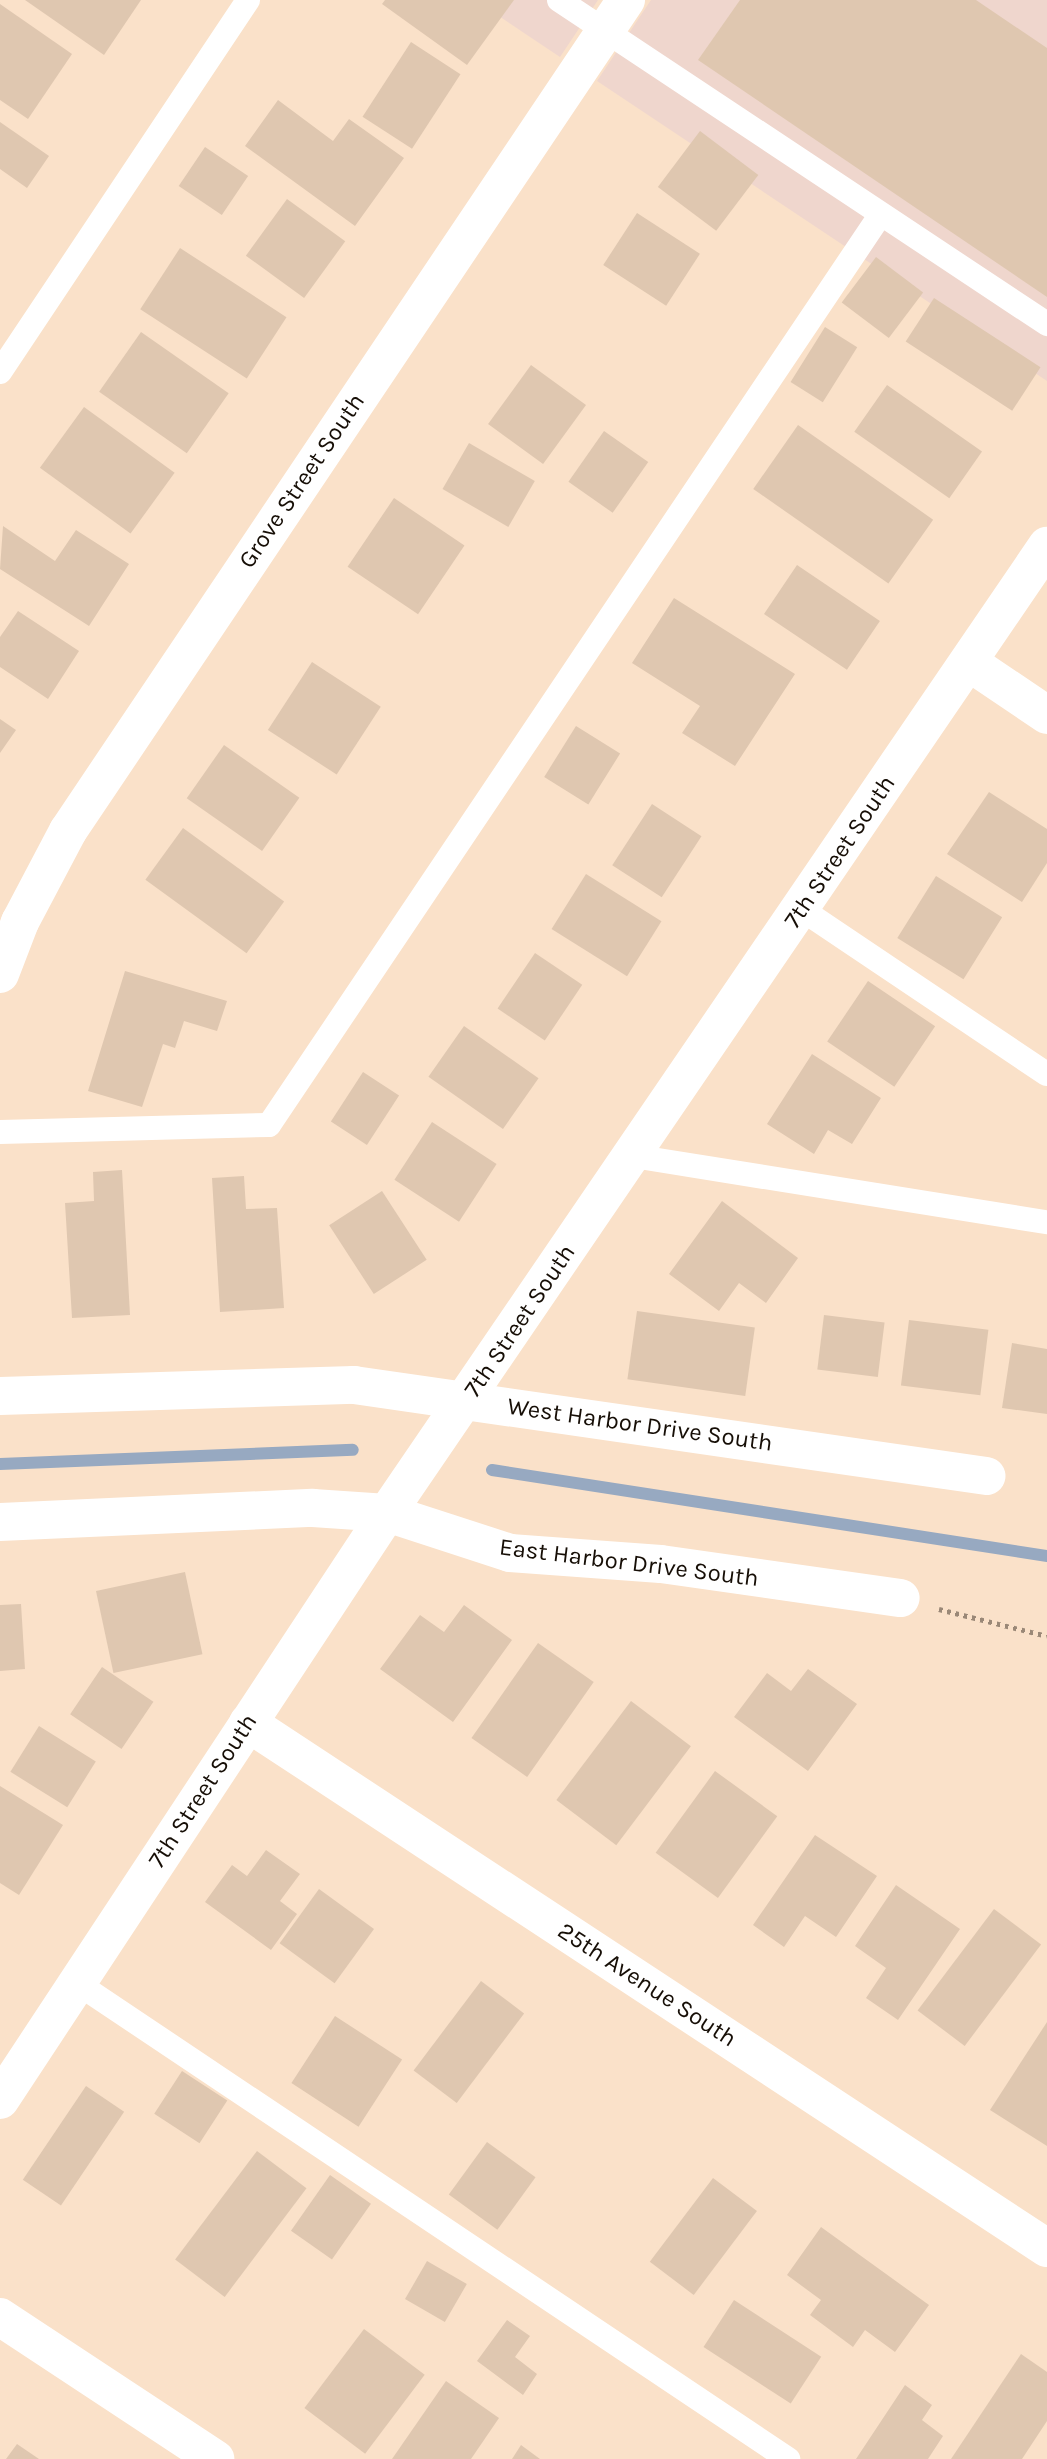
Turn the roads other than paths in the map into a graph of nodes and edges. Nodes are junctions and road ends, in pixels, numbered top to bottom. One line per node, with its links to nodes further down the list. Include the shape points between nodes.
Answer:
1 (248, 0): 7 (lane)
2 (559, 0): 4 (lane)
3 (626, 0): 4 (street, Grove Street South)
4 (604, 30): 5 (lane); 12 (street, Grove Street South, via 68,831 20,922)
5 (881, 214): 6 (lane); 14 (lane, via 269,1125)
6 (1047, 324)
7 (0, 372)
8 (1047, 546): 9 (street, 7th Street South)
9 (970, 663): 10 (street); 11 (street, 7th Street South)
10 (1047, 715)
11 (801, 909): 13 (lane); 15 (street, 7th Street South)
12 (0, 974)
13 (1047, 1074)
14 (0, 1132)
15 (633, 1156): 16 (lane); 18 (street, 7th Street South)
16 (1047, 1222)
17 (0, 1396): 18 (street, West Harbor Drive South, via 354,1385)
18 (466, 1400): 19 (street, West Harbor Drive South); 20 (street, 7th Street South)
19 (986, 1476)
20 (387, 1513): 21 (street, East Harbor Drive South, via 313,1508); 22 (street, East Harbor Drive South, via 510,1553 661,1564); 23 (street, 7th Street South)
21 (0, 1522)
22 (901, 1598)
23 (247, 1723): 24 (street, 7th Street South); 26 (street, 25th Avenue South)
24 (77, 1983): 25 (street, 7th Street South); 29 (lane)
25 (0, 2100)
26 (1047, 2248)
27 (0, 2316): 28 (street)
28 (215, 2459)
29 (788, 2459)

